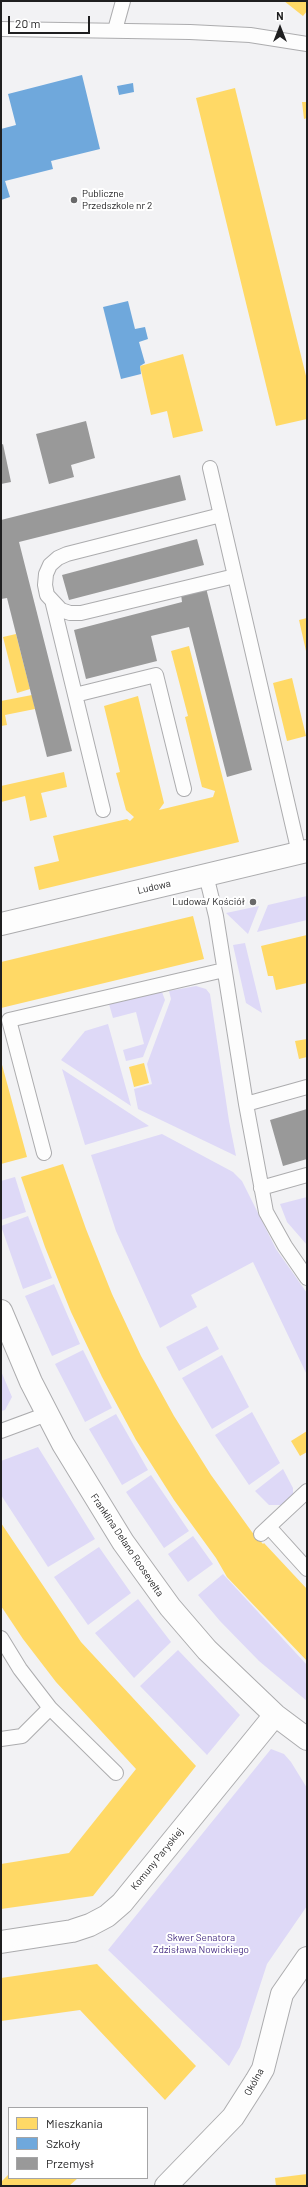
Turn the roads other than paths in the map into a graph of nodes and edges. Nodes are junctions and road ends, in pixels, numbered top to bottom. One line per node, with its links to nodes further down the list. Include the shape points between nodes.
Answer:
1 (124, 1): 3 (lane)
2 (1, 29): 3 (lane)
3 (115, 30): 4 (lane, via 250,35)
4 (307, 44)
5 (210, 468): 6 (lane)
6 (220, 516): 7 (lane); 8 (lane, via 58,558 50,565 45,580 47,595)
7 (234, 576): 8 (lane, via 81,613 70,613); 12 (lane)
8 (53, 604): 9 (lane)
9 (75, 695): 10 (lane, via 156,675); 11 (lane)
10 (184, 789)
11 (103, 810)
12 (303, 852): 13 (street, Ludowa)
13 (206, 875): 14 (street, Ludowa); 15 (lane, via 216,916)
14 (1, 924)
15 (224, 970): 17 (lane); 18 (lane, via 9,1020)
16 (307, 1087): 17 (lane)
17 (246, 1104): 20 (lane)
18 (44, 1153)
19 (307, 1175): 20 (lane)
20 (261, 1188): 21 (lane, via 266,1212)
21 (307, 1278)
22 (1, 1311): 23 (street, Franklina Delano Roosevelta)
23 (47, 1414): 24 (lane); 29 (street, Franklina Delano Roosevelta, via 105,1515 170,1607 207,1650)
24 (1, 1431)
25 (307, 1491): 26 (lane, via 265,1531)
26 (307, 1569)
27 (1, 1638): 28 (lane, via 20,1669)
28 (50, 1708): 30 (lane, via 22,1736); 32 (lane)
29 (275, 1715): 31 (street, Franklina Delano Roosevelta); 33 (street, Komuny Paryskiej, via 122,1903 107,1916 72,1931)
30 (1, 1739)
31 (307, 1739)
32 (116, 1772)
33 (1, 1942)
34 (307, 1958): 35 (street, Okólna, via 282,1994 262,2069 256,2081 233,2117)
35 (166, 2186)

